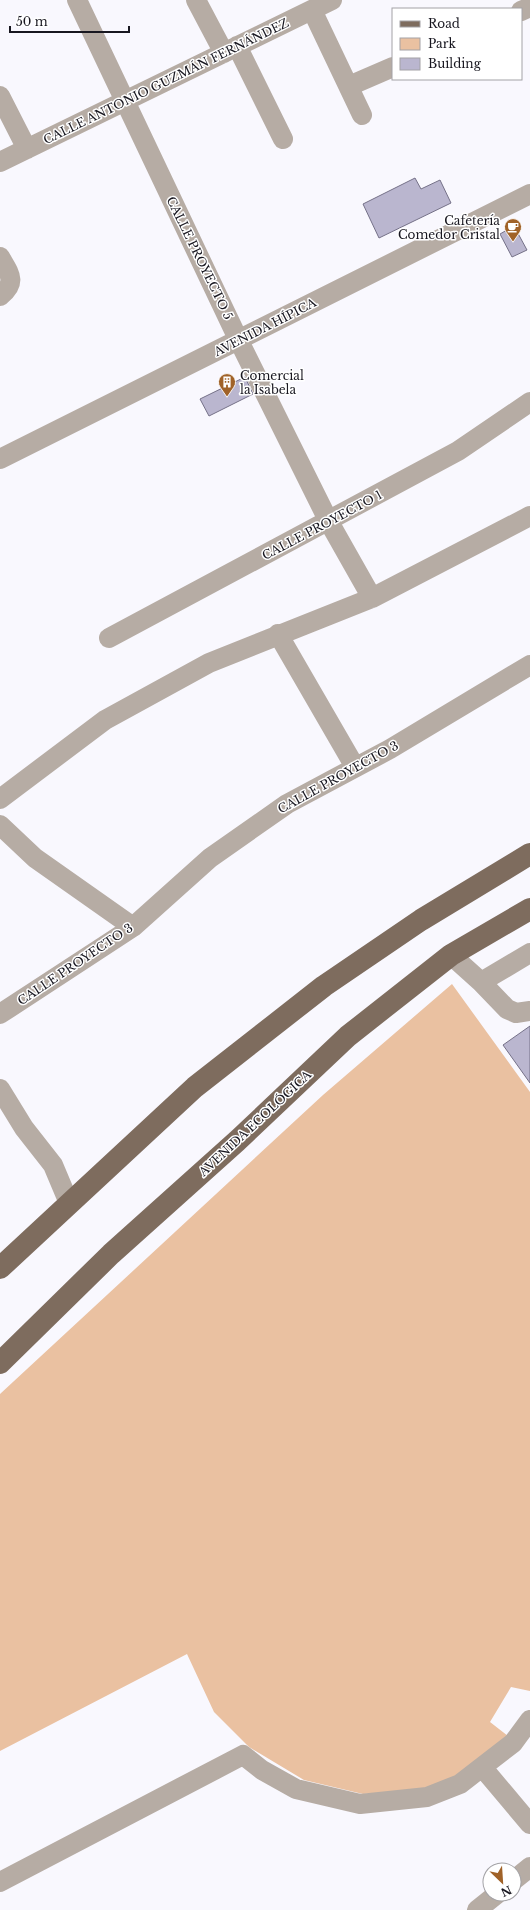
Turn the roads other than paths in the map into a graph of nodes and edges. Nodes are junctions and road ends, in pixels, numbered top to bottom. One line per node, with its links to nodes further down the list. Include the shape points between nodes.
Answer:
1 (77, 0): 9 (street, CALLE PROYECTO 5)
2 (196, 0): 5 (street)
3 (332, 0): 4 (street, CALLE ANTONIO GUZMÁN FERNÁNDEZ)
4 (312, 10): 5 (street, CALLE ANTONIO GUZMÁN FERNÁNDEZ); 7 (street)
5 (230, 50): 9 (street, CALLE ANTONIO GUZMÁN FERNÁNDEZ); 11 (street)
6 (392, 67): 7 (street)
7 (349, 86): 10 (street)
8 (0, 96): 12 (street)
9 (125, 102): 12 (street, CALLE ANTONIO GUZMÁN FERNÁNDEZ); 17 (street, CALLE PROYECTO 5)
10 (362, 116)
11 (283, 139)
12 (26, 149): 13 (street, CALLE ANTONIO GUZMÁN FERNÁNDEZ)
13 (0, 162)
14 (530, 194): 17 (street, AVENIDA HÍPICA)
15 (0, 257): 16 (street, via 11,277 10,287)
16 (0, 296)
17 (239, 340): 19 (street, AVENIDA HÍPICA); 21 (street, CALLE PROYECTO 5)
18 (530, 402): 21 (street, CALLE PROYECTO 1, via 458,451)
19 (0, 459)
20 (530, 516): 22 (street)
21 (329, 522): 22 (street, CALLE PROYECTO 5); 24 (street, CALLE PROYECTO 1)
22 (372, 598): 23 (street)
23 (278, 634): 26 (street); 27 (street, via 209,663 105,720)
24 (109, 638)
25 (530, 665): 26 (street, CALLE PROYECTO 3, via 397,745)
26 (355, 767): 31 (street, CALLE PROYECTO 3, via 287,804 210,858)
27 (0, 799)
28 (0, 825): 31 (street, via 35,858)
29 (530, 854): 38 (main road, via 421,920 324,986 195,1087)
30 (530, 909): 33 (main road, AVENIDA ECOLÓGICA)
31 (133, 927): 36 (street, CALLE PROYECTO 3)
32 (530, 953): 34 (street)
33 (451, 955): 34 (street); 40 (main road, AVENIDA ECOLÓGICA, via 348,1036 237,1141 111,1254)
34 (481, 982): 35 (street, via 507,1009 516,1013)
35 (530, 1011)
36 (0, 1014)
37 (0, 1089): 38 (street, via 24,1128 53,1165)
38 (69, 1203): 39 (main road)
39 (0, 1268)
40 (0, 1363)
41 (530, 1720): 42 (street, via 513,1744)
42 (482, 1767): 43 (street); 46 (street, via 460,1784 427,1797 360,1804 296,1789 243,1756)
43 (530, 1824)
44 (530, 1867): 45 (street)
45 (522, 1874)
46 (0, 1882)
47 (487, 1902): 48 (street)
48 (477, 1910)

